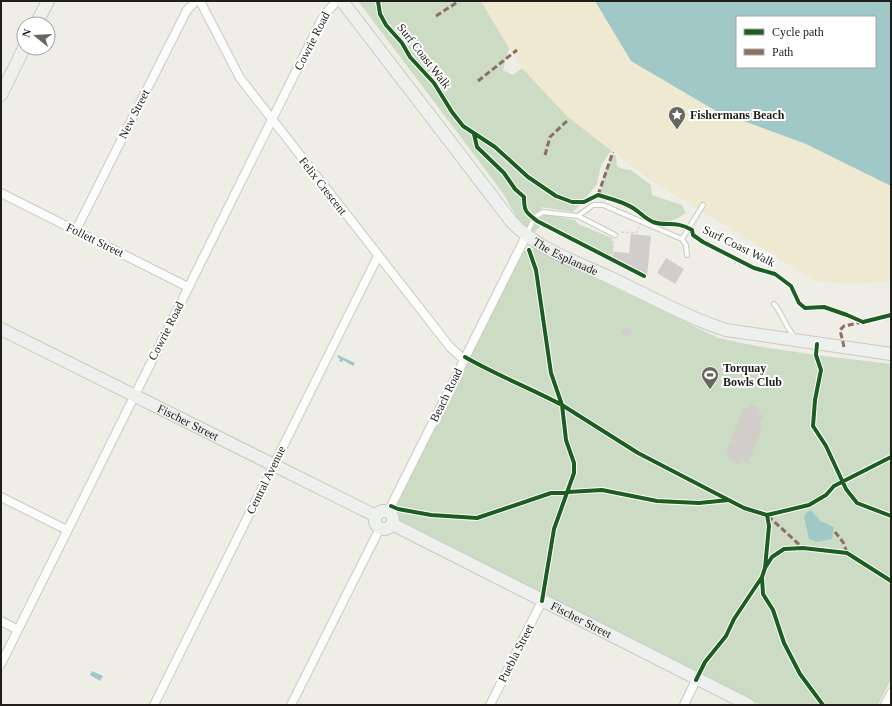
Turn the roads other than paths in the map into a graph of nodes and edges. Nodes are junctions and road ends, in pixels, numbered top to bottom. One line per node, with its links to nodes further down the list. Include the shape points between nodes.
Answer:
1 (48, 1): 6 (street)
2 (196, 1): 13 (street, New Street, via 187,10)
3 (200, 1): 9 (street, Felix Crescent, via 240,78)
4 (337, 1): 9 (street, Cowrie Road, via 324,15)
5 (342, 1): 15 (street, The Esplanade, via 511,221)
6 (40, 16)
7 (20, 56): 8 (street)
8 (1, 95)
9 (272, 120): 18 (street, Felix Crescent); 19 (street, Cowrie Road)
10 (1, 194): 13 (street, Follett Street)
11 (703, 205): 16 (lane)
12 (578, 216): 14 (lane); 15 (lane, via 543,212 535,217); 16 (lane, via 594,205 603,205)
13 (76, 230): 19 (street, Follett Street)
14 (615, 235)
15 (526, 236): 22 (street, The Esplanade, via 714,326 738,333); 24 (street, Beach Road)
16 (682, 239): 17 (lane, via 686,245)
17 (687, 255)
18 (378, 256): 24 (street, Felix Crescent); 26 (street, Central Avenue)
19 (188, 286): 25 (street, Cowrie Road)
20 (774, 304): 22 (lane, via 788,329)
21 (1, 330): 25 (street, Fischer Street)
22 (800, 341): 23 (street, The Esplanade)
23 (891, 354)
24 (463, 360): 28 (street, Beach Road)
25 (134, 396): 26 (street, Fischer Street); 32 (street, Cowrie Road)
26 (273, 465): 29 (street, Fischer Street); 39 (street, Central Avenue)
27 (1, 498): 32 (street)
28 (388, 512): 29 (street, via 381,511); 30 (street, via 392,517)
29 (376, 516): 31 (street, via 375,523)
30 (392, 524): 31 (street, via 387,529); 33 (street, Fischer Street)
31 (380, 528): 40 (street)
32 (67, 530): 35 (street, Cowrie Road)
33 (542, 601): 37 (street, Fischer Street); 41 (street, Puebla Street)
34 (1, 621): 35 (street)
35 (18, 630): 36 (street, Cowrie Road)
36 (1, 664)
37 (696, 680): 42 (street); 43 (street, Fischer Street)
38 (891, 693): 44 (street)
39 (154, 705)
40 (291, 705)
41 (490, 705)
42 (684, 705)
43 (749, 705)
44 (885, 705)

